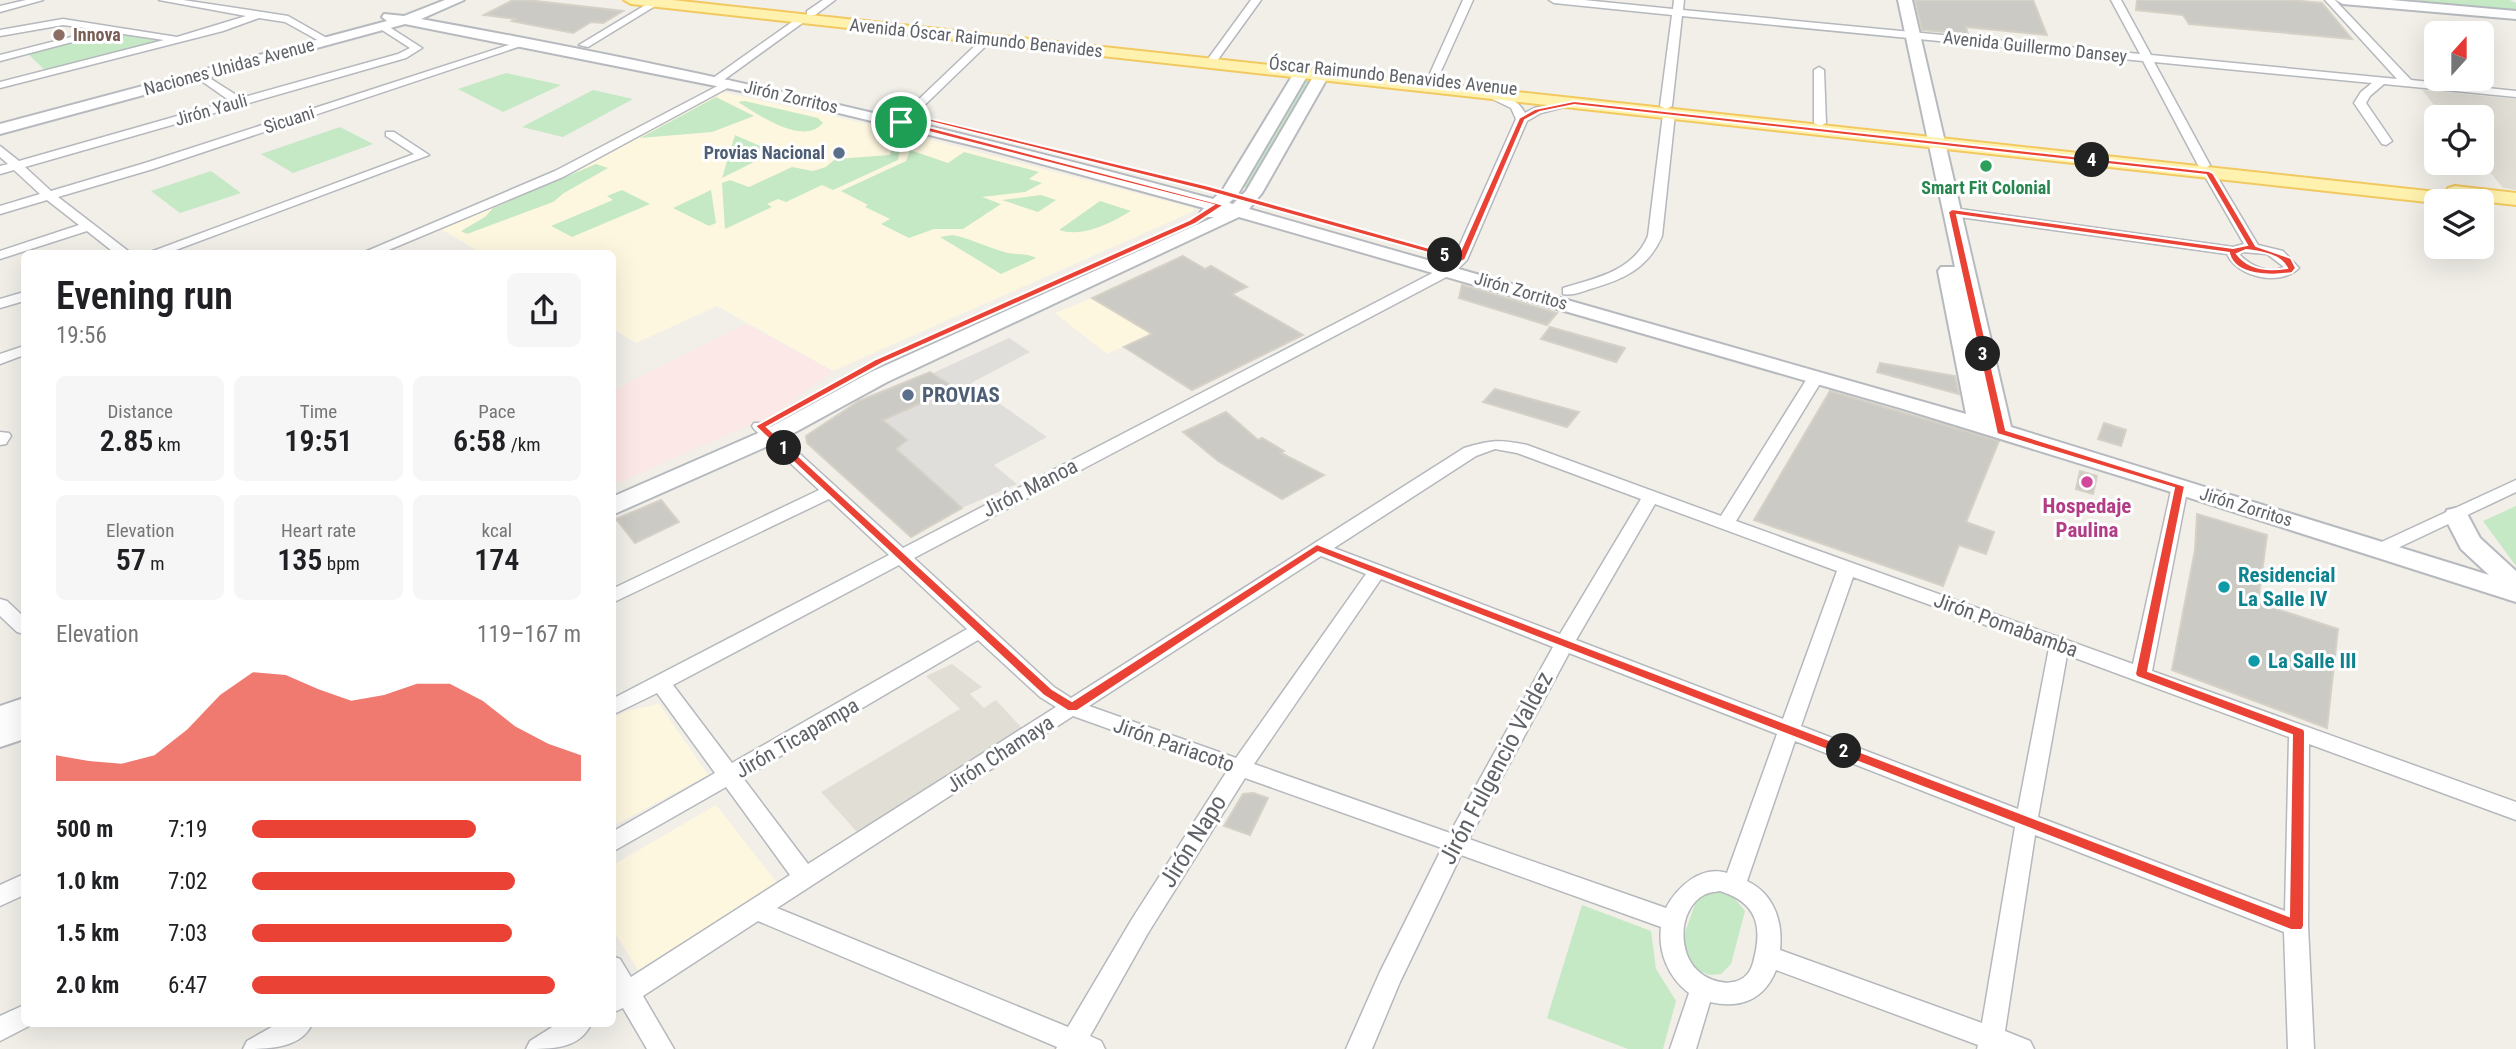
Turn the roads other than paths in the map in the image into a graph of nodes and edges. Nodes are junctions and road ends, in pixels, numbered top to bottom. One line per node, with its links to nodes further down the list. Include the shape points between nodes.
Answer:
1 (38, 0): 19 (street)
2 (164, 0): 21 (street)
3 (436, 0): 24 (main road, Naciones Unidas Avenue)
4 (457, 0): 24 (main road, Naciones Unidas Avenue)
5 (631, 0): 18 (main road, Avenida Óscar Raimundo Benavides)
6 (687, 0): 23 (main road)
7 (830, 0): 23 (street)
8 (1256, 0): 35 (street)
9 (1468, 0): 41 (street)
10 (1554, 0): 20 (street, Avenida Guillermo Dansey)
11 (1679, 0): 20 (street)
12 (1893, 0): 27 (main road)
13 (1906, 0): 27 (main road)
14 (2116, 0): 34 (street)
15 (2330, 0): 43 (street)
16 (2343, 0): 22 (main road)
17 (2379, 0): 22 (main road)
18 (655, 2): 23 (main road, Avenida Óscar Raimundo Benavides); 32 (street)
19 (0, 9)
20 (1677, 12): 27 (street, Avenida Guillermo Dansey); 49 (street)
21 (262, 13): 28 (street, via 288,19); 29 (street)
22 (2516, 14)
23 (807, 16): 30 (main road, Avenida Óscar Raimundo Benavides); 35 (main road); 40 (street)
24 (401, 18): 28 (main road, Naciones Unidas Avenue); 31 (main road, Jirón Zorritos); 32 (main road, Jirón Zorritos); 47 (street, Jirón Yauli, via 415,51)
25 (115, 30): 26 (street, via 54,22); 29 (street); 33 (street)
26 (0, 33)
27 (1907, 35): 34 (street, Avenida Guillermo Dansey); 56 (main road)
28 (323, 38): 39 (main road, Naciones Unidas Avenue); 52 (main road, Naciones Unidas Avenue)
29 (181, 40): 44 (street)
30 (987, 40): 35 (main road, Avenida Óscar Raimundo Benavides); 50 (street)
31 (528, 42): 40 (main road, Jirón Zorritos); 63 (street, Sicuani)
32 (584, 45): 40 (main road, Jirón Zorritos)
33 (0, 58)
34 (2147, 58): 42 (street, Avenida Guillermo Dansey); 60 (street)
35 (1213, 60): 36 (main road, Avenida Óscar Raimundo Benavides)
36 (1303, 69): 38 (main road, Avenida Óscar Raimundo Benavides); 65 (main road)
37 (1819, 70): 53 (street)
38 (1323, 72): 41 (main road, Óscar Raimundo Benavides Avenue); 45 (main road, Óscar Raimundo Benavides Avenue); 65 (main road)
39 (200, 75): 47 (street); 54 (main road, Naciones Unidas Avenue)
40 (724, 79): 50 (main road, Jirón Zorritos); 74 (street, via 559,174)
41 (1432, 80): 49 (main road, Óscar Raimundo Benavides Avenue)
42 (2382, 80): 43 (street, Avenida Guillermo Dansey); 57 (street, via 2360,103)
43 (2407, 83): 46 (street, Avenida Guillermo Dansey)
44 (0, 85)
45 (1490, 94): 48 (main road, Óscar Raimundo Benavides Avenue); 51 (street, via 1516,106)
46 (2516, 94)
47 (239, 102): 59 (street, Jirón Yauli)
48 (1574, 103): 49 (main road, Óscar Raimundo Benavides Avenue); 51 (street, via 1538,110)
49 (1668, 110): 53 (main road, Óscar Raimundo Benavides Avenue); 56 (main road, Óscar Raimundo Benavides Avenue); 78 (street, via 1650,251 1617,276)
50 (905, 118): 65 (main road, Jirón Zorritos)
51 (1522, 119): 77 (street)
52 (0, 120)
53 (1820, 123): 56 (main road, Óscar Raimundo Benavides Avenue)
54 (0, 129)
55 (390, 134): 73 (street, via 423,155)
56 (1928, 139): 60 (main road, Óscar Raimundo Benavides Avenue); 69 (main road); 81 (main road)
57 (2386, 141)
58 (0, 150): 59 (street)
59 (15, 165): 61 (street, Jirón Yauli); 63 (street)
60 (2207, 169): 62 (main road, Óscar Raimundo Benavides Avenue); 64 (main road, Óscar Raimundo Benavides Avenue); 71 (street)
61 (0, 170)
62 (2424, 195)
63 (49, 196): 68 (street, Sicuani); 70 (street)
64 (2516, 199)
65 (1234, 202): 77 (main road, Jirón Zorritos); 86 (main road, via 1213,226)
66 (2494, 203): 67 (main road)
67 (2516, 206)
68 (0, 210)
69 (1952, 212): 75 (street); 81 (main road)
70 (89, 226): 72 (street); 76 (street)
71 (2253, 248): 75 (street); 75 (street, via 2281,256 2292,268 2275,274 2256,271 2234,259)
72 (120, 250)
73 (163, 250)
74 (377, 250)
75 (2234, 251)
76 (0, 254)
77 (1455, 265): 78 (main road, Jirón Zorritos); 84 (main road, Jirón Zorritos); 98 (street, Jirón Manoa)
78 (1568, 291): 85 (main road, Jirón Zorritos)
79 (21, 297): 80 (street)
80 (0, 304)
81 (1968, 327): 85 (main road)
82 (21, 351): 83 (street)
83 (0, 359)
84 (1816, 377): 85 (main road, Jirón Zorritos); 95 (street)
85 (1988, 421): 89 (main road, Jirón Zorritos); 96 (main road, Jirón Zorritos)
86 (766, 431): 90 (main road); 91 (street, Jirón Pariacoto); 93 (main road)
87 (1494, 444): 92 (street, Jirón Pomabamba, via 1521,449); 97 (street, Jirón Chamaya, via 1470,452)
88 (2516, 485): 94 (street)
89 (2180, 486): 96 (main road, Jirón Zorritos); 108 (street)
90 (616, 490)
91 (831, 491): 98 (street, Jirón Pariacoto); 102 (street)
92 (1651, 496): 95 (street, Jirón Pomabamba); 106 (street, Jirón Fulgencio Valdez)
93 (616, 505)
94 (2456, 516): 96 (street); 101 (main road, via 2470,543)
95 (1726, 522): 99 (street, Jirón Pomabamba)
96 (2391, 545): 101 (main road, Jirón Zorritos)
97 (1317, 548): 100 (street); 111 (street, Jirón Chamaya)
98 (901, 555): 105 (street, Jirón Pariacoto); 109 (street, Jirón Manoa)
99 (1847, 567): 107 (street, Jirón Pomabamba); 115 (street)
100 (1377, 571): 106 (street); 118 (street, Jirón Napo)
101 (2513, 583)
102 (616, 595)
103 (0, 606): 104 (street)
104 (21, 624)
105 (980, 630): 111 (street, Jirón Pariacoto, via 1047,692); 119 (street, Jirón Ticapampa)
106 (1562, 643): 115 (street); 123 (street, Jirón Fulgencio Valdez)
107 (2059, 643): 108 (street, Jirón Pomabamba); 121 (street)
108 (2141, 674): 116 (street, Jirón Pomabamba)
109 (660, 682): 110 (street, Jirón Manoa); 119 (street)
110 (616, 706)
111 (1072, 708): 118 (street, Jirón Pariacoto); 124 (street, Jirón Chamaya)
112 (21, 710): 113 (main road)
113 (0, 716)
114 (21, 729): 117 (main road)
115 (1789, 730): 121 (street); 125 (street)
116 (2299, 732): 120 (street, Jirón Pomabamba); 130 (street)
117 (0, 736)
118 (1239, 768): 123 (street, Jirón Pariacoto); 139 (street, Jirón Napo)
119 (730, 776): 122 (street, Jirón Ticapampa); 124 (street)
120 (2516, 811)
121 (2027, 822): 130 (street); 138 (street)
122 (616, 841)
123 (1456, 844): 129 (street, Jirón Pariacoto); 143 (street, Jirón Fulgencio Valdez)
124 (806, 879): 128 (street, Jirón Chamaya)
125 (1734, 885): 129 (street, via 1706,881 1692,887); 131 (street, via 1752,894 1765,909 1770,931)
126 (21, 886): 127 (street)
127 (0, 896)
128 (756, 910): 133 (street, Jirón Chamaya); 139 (street)
129 (1673, 921): 132 (street, via 1676,964)
130 (2296, 926): 146 (street)
131 (1767, 956): 132 (street, via 1758,982 1748,990 1718,995); 138 (street)
132 (1702, 989): 144 (street)
133 (621, 997): 142 (street)
134 (21, 1018): 137 (street)
135 (295, 1027): 140 (street)
136 (574, 1027): 141 (street)
137 (0, 1030)
138 (1991, 1044): 145 (street)
139 (1078, 1046)
140 (256, 1049)
141 (539, 1049)
142 (661, 1049)
143 (1359, 1049)
144 (1684, 1049)
145 (2021, 1049)
146 (2301, 1049)

